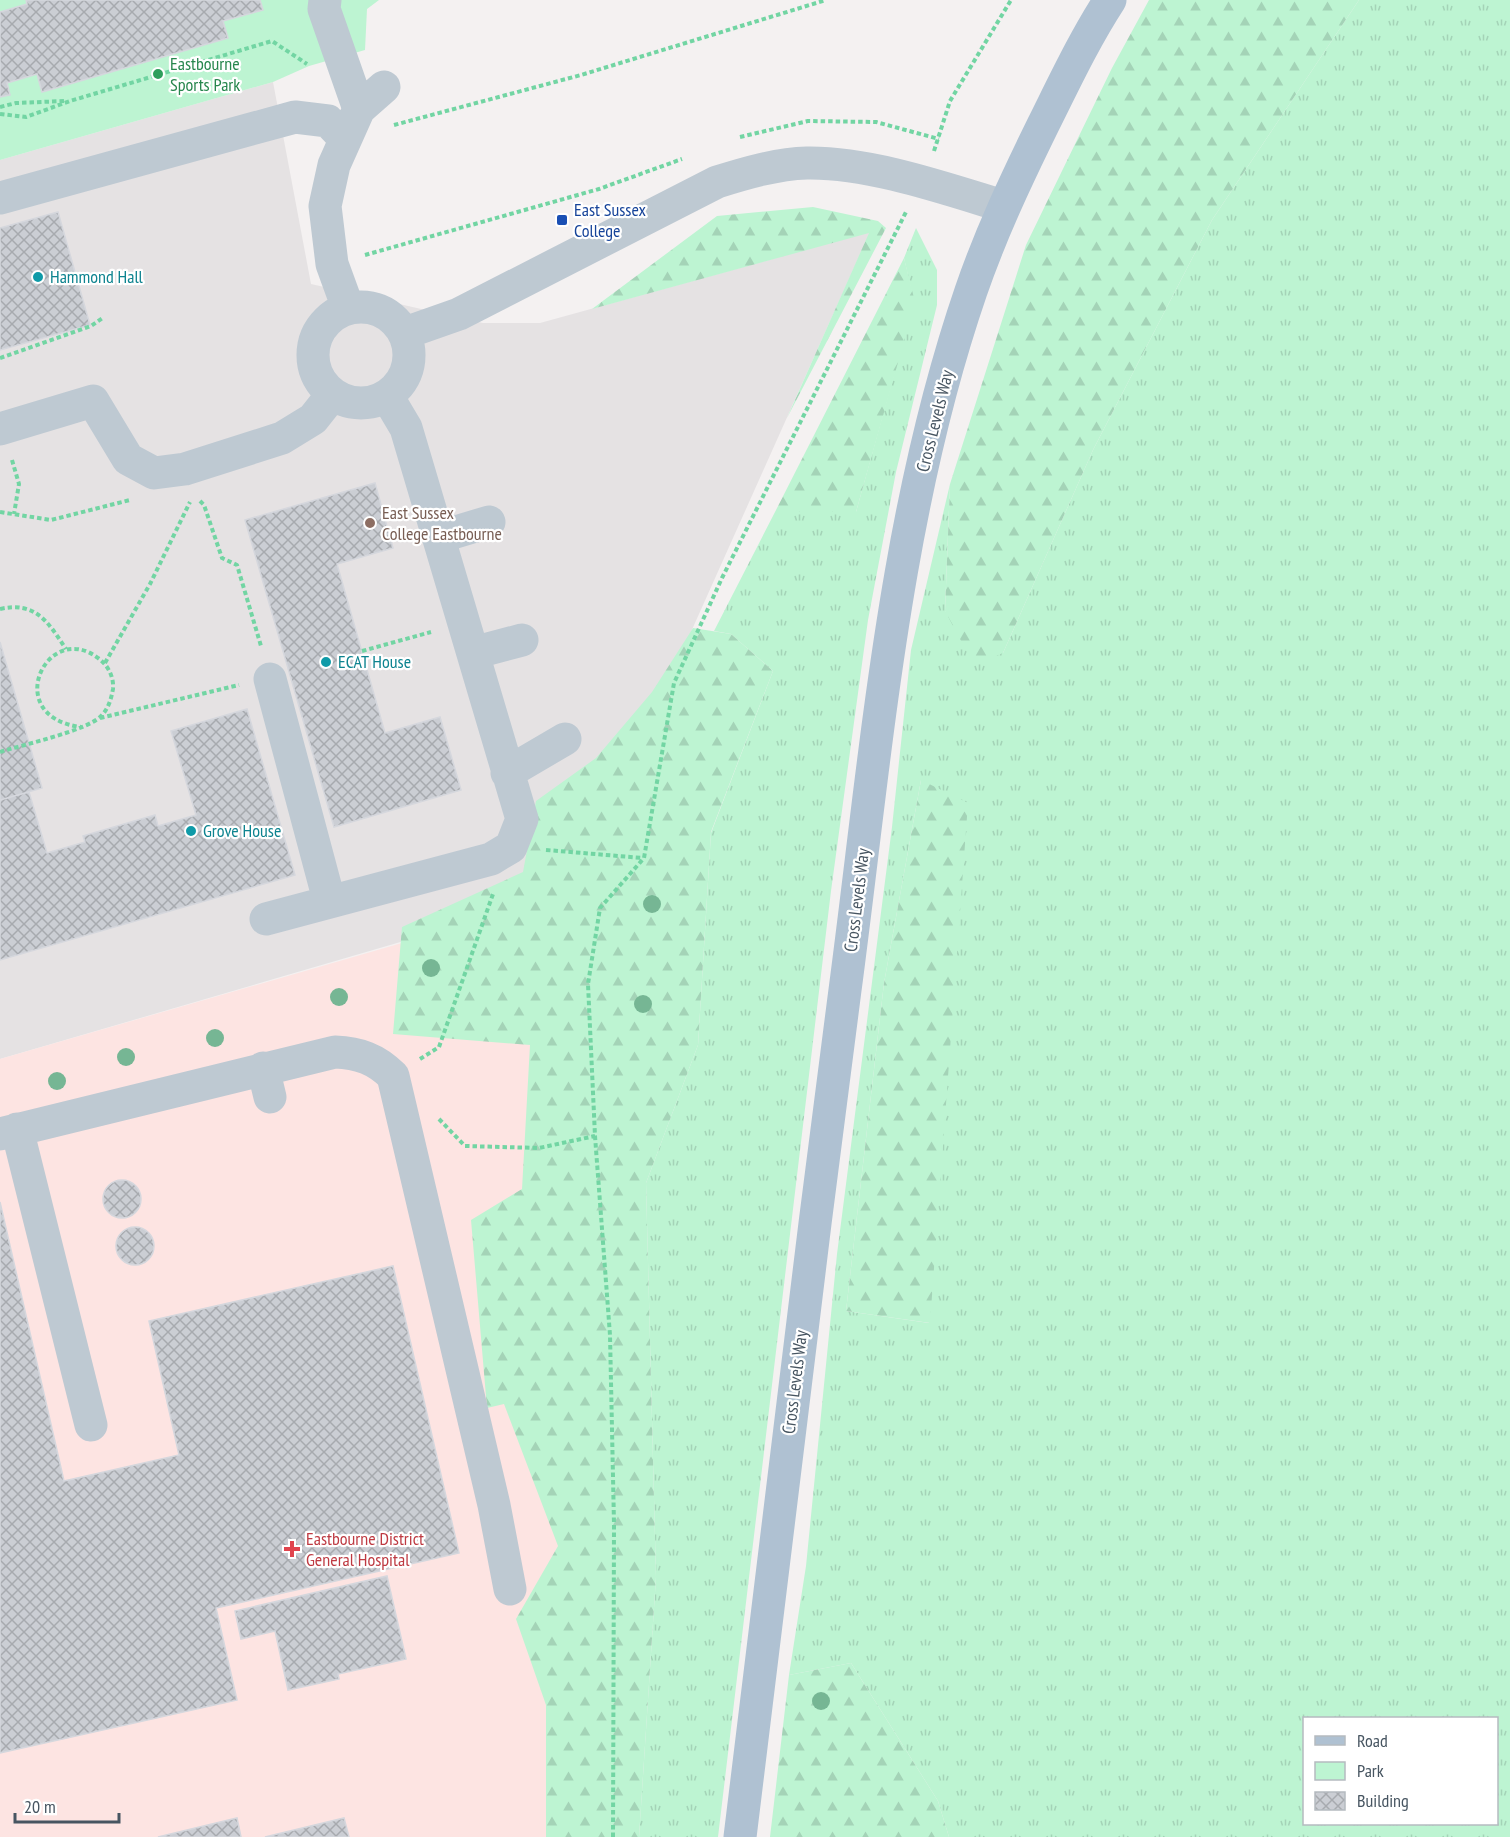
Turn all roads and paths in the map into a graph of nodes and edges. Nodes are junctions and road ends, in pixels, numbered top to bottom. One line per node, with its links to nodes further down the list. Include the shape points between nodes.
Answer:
1 (325, 0): 8 (lane, via 324,9)
2 (826, 0): 9 (path, via 580,75)
3 (1011, 0): 10 (path, via 950,101 939,139 876,122 808,121)
4 (1110, 0): 13 (main road, Cross Levels Way, via 1087,36)
5 (384, 87): 8 (lane)
6 (70, 101): 7 (path)
7 (0, 107)
8 (359, 109): 9 (lane)
9 (345, 139): 12 (lane, via 328,121 295,117); 15 (lane, via 334,165)
10 (732, 140)
11 (688, 156): 15 (path, via 599,189)
12 (0, 198)
13 (1003, 206): 18 (lane, via 921,181 852,168 807,163 759,170 717,182 459,314); 51 (main road, Cross Levels Way, via 971,291 928,440 901,576 802,1323)
14 (904, 217): 41 (path, via 674,683)
15 (332, 264): 16 (lane)
16 (348, 308): 18 (lane, via 381,310); 20 (lane, via 322,325 313,346 314,370)
17 (104, 317): 19 (path, via 91,326)
18 (405, 333): 21 (lane, via 409,346 406,374)
19 (0, 358)
20 (332, 395): 21 (lane, via 360,404); 22 (lane, via 313,419 282,438 184,469 154,473 128,459 93,401)
21 (387, 396): 27 (lane, via 406,428)
22 (1, 428): 25 (path, via 19,484)
23 (132, 499): 25 (path, via 51,520)
24 (0, 512): 25 (path)
25 (14, 514)
26 (489, 522): 27 (lane)
27 (439, 537): 29 (lane)
28 (0, 609): 31 (path, via 17,605 45,617)
29 (469, 638): 30 (lane); 32 (path); 39 (lane)
30 (522, 640)
31 (66, 649): 33 (path, via 88,650); 36 (path, via 48,657 37,674 35,695 44,713 60,724)
32 (362, 651)
33 (105, 663): 34 (path, via 150,584 193,494 204,505 222,558 237,565); 35 (path, via 113,681 111,702)
34 (270, 679): 35 (path); 42 (lane)
35 (99, 718): 36 (path)
36 (81, 727): 38 (path)
37 (565, 739): 39 (lane)
38 (0, 752)
39 (507, 773): 40 (lane, via 522,819)
40 (511, 847): 41 (path); 42 (lane, via 491,859); 44 (path, via 439,1047)
41 (644, 858): 47 (path, via 600,908 588,984)
42 (329, 900): 43 (lane)
43 (266, 919)
44 (393, 1076): 46 (lane, via 382,1064 335,1052 266,1082); 49 (lane, via 494,1505)
45 (434, 1115): 47 (path, via 465,1146 539,1148)
46 (9, 1132): 48 (lane)
47 (595, 1136): 50 (path, via 610,1335)
48 (91, 1425)
49 (510, 1589)
50 (613, 1837)
51 (740, 1837)

